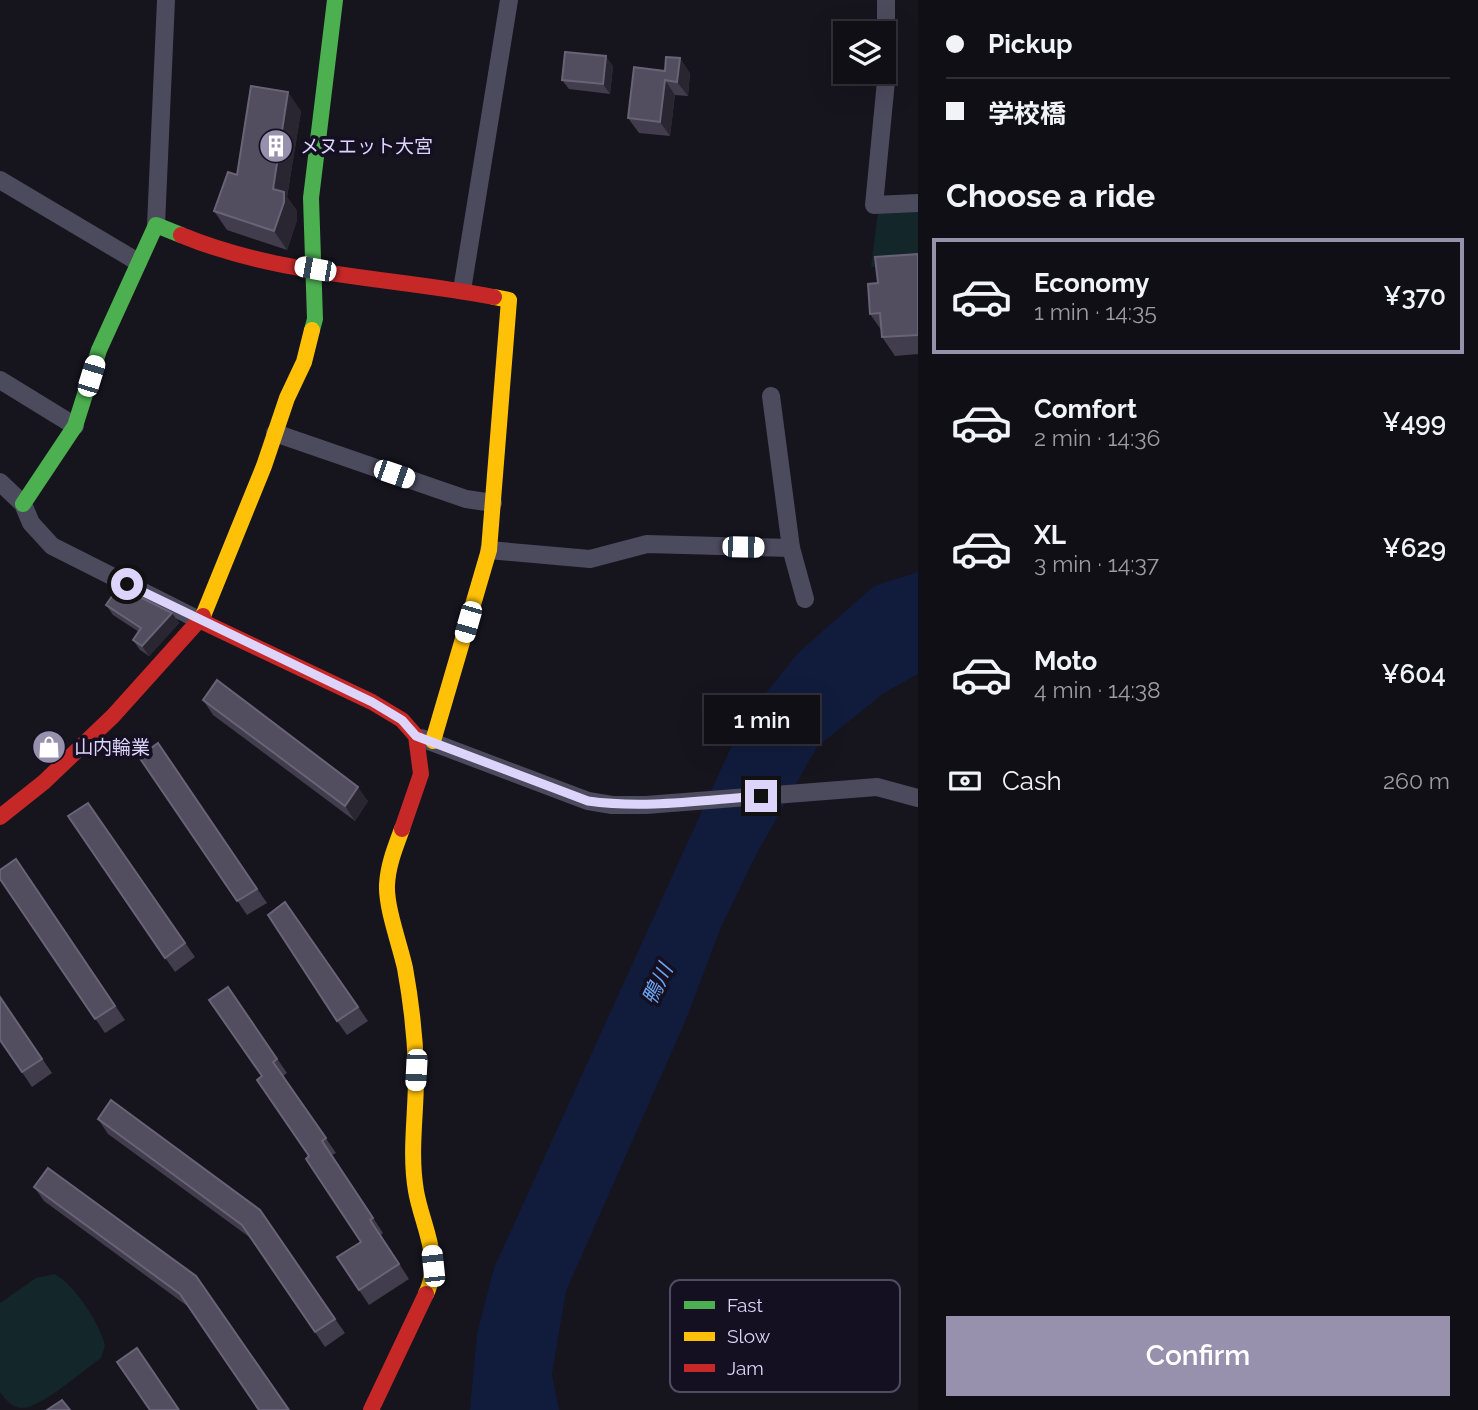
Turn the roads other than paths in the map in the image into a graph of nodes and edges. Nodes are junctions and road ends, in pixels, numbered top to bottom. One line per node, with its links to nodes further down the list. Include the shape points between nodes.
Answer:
1 (166, 0): 7 (street)
2 (335, 0): 9 (street, via 311,198)
3 (509, 0): 10 (street)
4 (886, 0): 6 (street, via 886,81 874,205)
5 (0, 180): 8 (street)
6 (918, 203)
7 (156, 225): 8 (street); 9 (street, via 234,255)
8 (138, 262): 13 (street, via 99,351)
9 (315, 269): 10 (street); 14 (street, via 315,319 304,362)
10 (462, 290): 16 (street, via 509,300)
11 (0, 380): 13 (street)
12 (771, 396): 18 (street)
13 (75, 426): 17 (street)
14 (275, 433): 16 (street, via 466,499); 21 (street)
15 (0, 482): 17 (street)
16 (493, 503): 19 (street)
17 (23, 504): 21 (street, via 31,523 52,546)
18 (790, 548): 19 (street, via 647,544 590,559); 20 (street)
19 (489, 550): 22 (street)
20 (805, 599)
21 (201, 621): 22 (street, via 372,702); 24 (street, via 113,716)
22 (425, 739): 23 (street, via 588,801 612,805 877,787); 25 (street, via 421,774 388,866 387,889 412,1021 416,1070 412,1146 416,1192 433,1266 430,1286)
23 (918, 798)
24 (0, 817)
25 (371, 1410)

